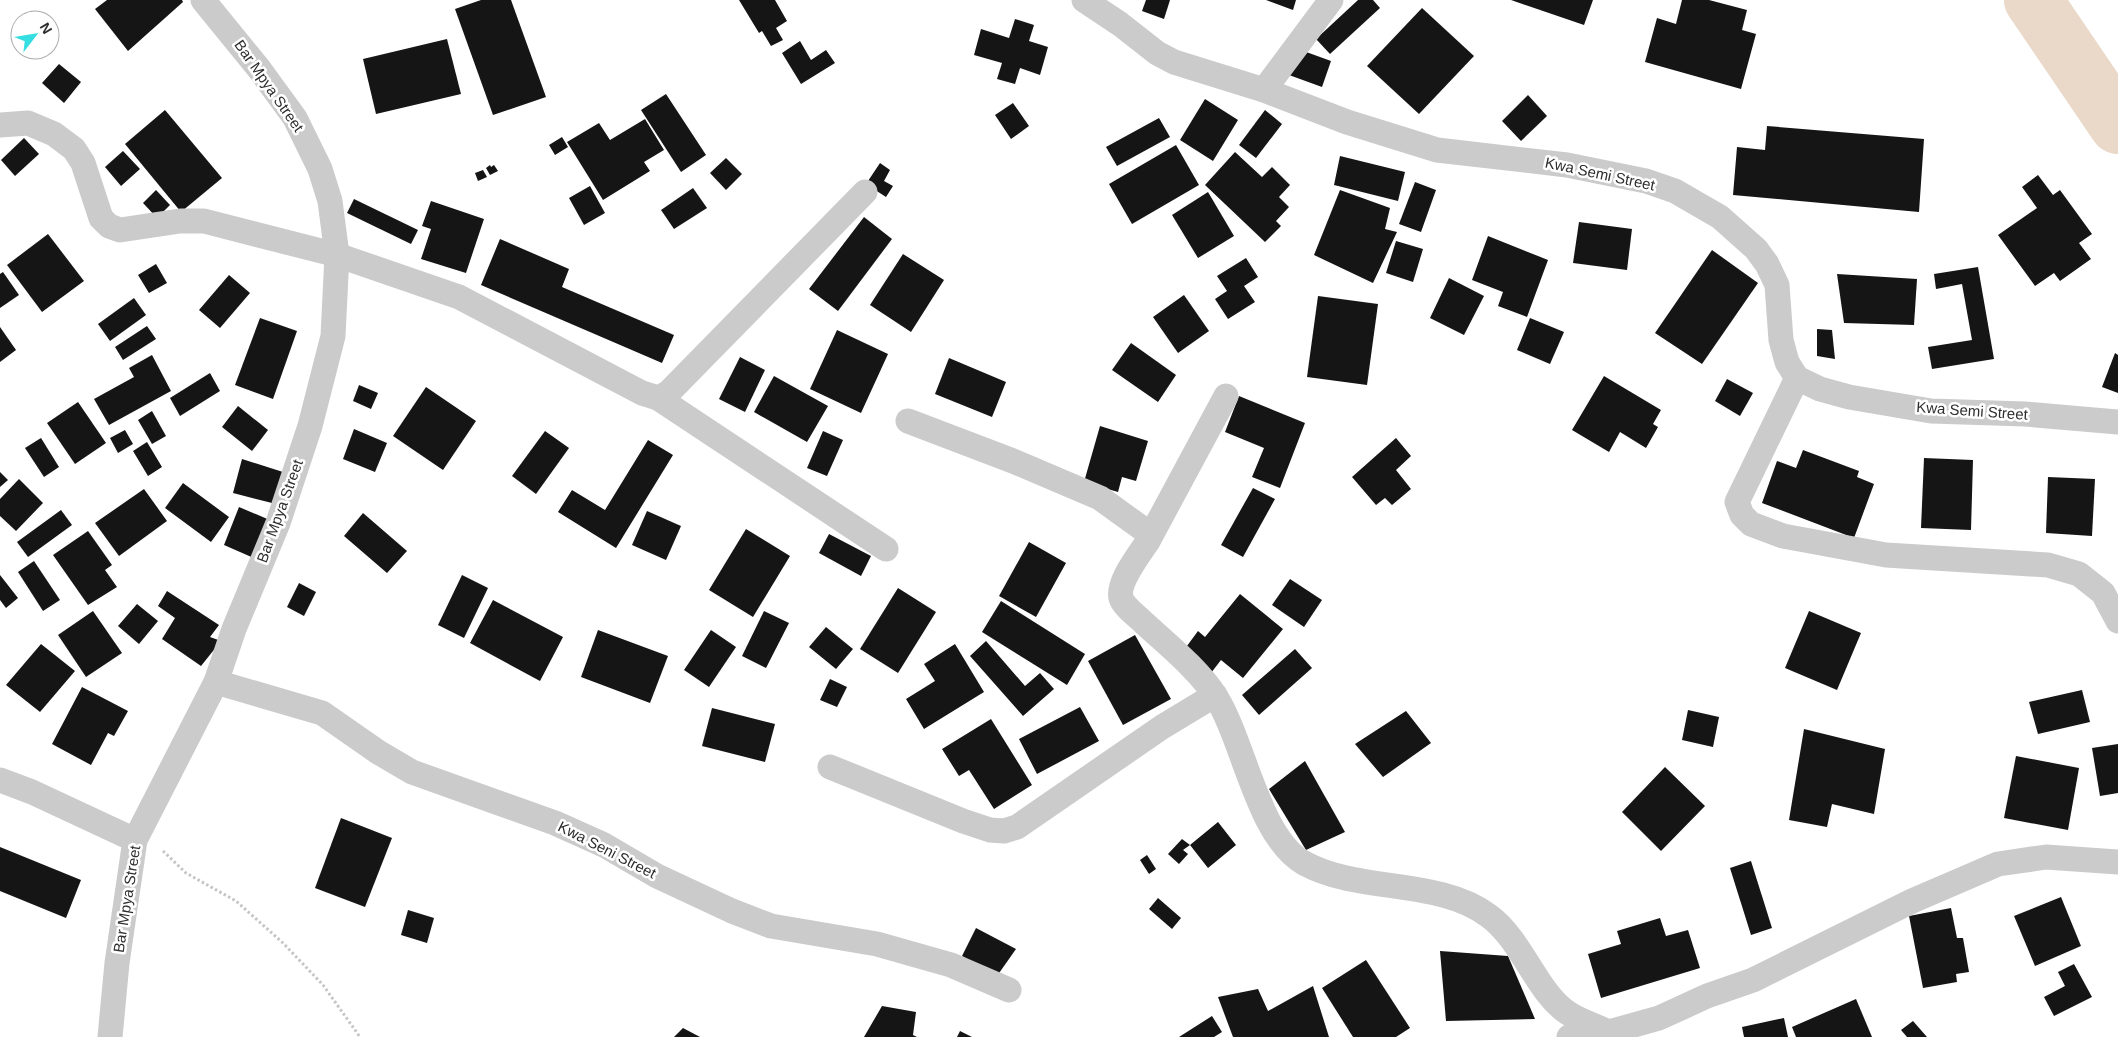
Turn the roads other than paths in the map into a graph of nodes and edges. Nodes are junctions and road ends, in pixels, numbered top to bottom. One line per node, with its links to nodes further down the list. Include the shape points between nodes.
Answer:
1 (203, 0): 7 (street, Bar Mpya Street, via 294,118 320,169 330,200)
2 (1084, 0): 4 (street, Kwa Semi Street, via 1174,62)
3 (1331, 0): 4 (street)
4 (1264, 90): 8 (street, Kwa Semi Street, via 1347,122 1437,150 1568,164 1646,181 1674,191 1720,217 1756,249 1767,264 1777,285 1781,340 1787,362)
5 (0, 125): 7 (street, via 28,123 54,134 74,149 83,163 101,218 109,226 120,230 180,220 204,221)
6 (865, 192): 10 (street, via 668,393)
7 (337, 255): 10 (street, via 459,297 642,393); 16 (street, Bar Mpya Street, via 333,336 310,426 278,524 234,629)
8 (1797, 378): 12 (street, Kwa Semi Street, via 1848,397 1931,411 2025,414); 15 (street, via 1737,502 1742,515 1751,524 1783,536 1886,555 2048,565 2078,574 2103,593)
9 (1226, 396): 13 (street)
10 (658, 398): 14 (street)
11 (908, 421): 13 (street, via 1100,498 1143,529)
12 (2118, 422)
13 (1148, 541): 17 (street, via 1120,585 1123,601)
14 (886, 549)
15 (2118, 621)
16 (216, 682): 20 (street, Bar Mpya Street); 22 (street, Kwa Seni Street, via 322,713 412,772 555,823 732,911 771,926 877,944 950,965)
17 (1215, 695): 18 (street, via 1162,727 1017,827 1004,831 963,821); 23 (street, via 1232,728 1262,809 1284,844 1302,862 1326,872 1468,903 1490,916 1512,938 1557,1004 1568,1013)
18 (830, 767)
19 (0, 780): 20 (street)
20 (139, 832): 24 (street, Bar Mpya Street, via 117,964)
21 (2118, 862): 23 (street, via 2046,857 1998,864 1912,901 1753,980 1659,1018)
22 (1009, 990)
23 (1609, 1032): 25 (street)
24 (110, 1037)
25 (1570, 1037)

